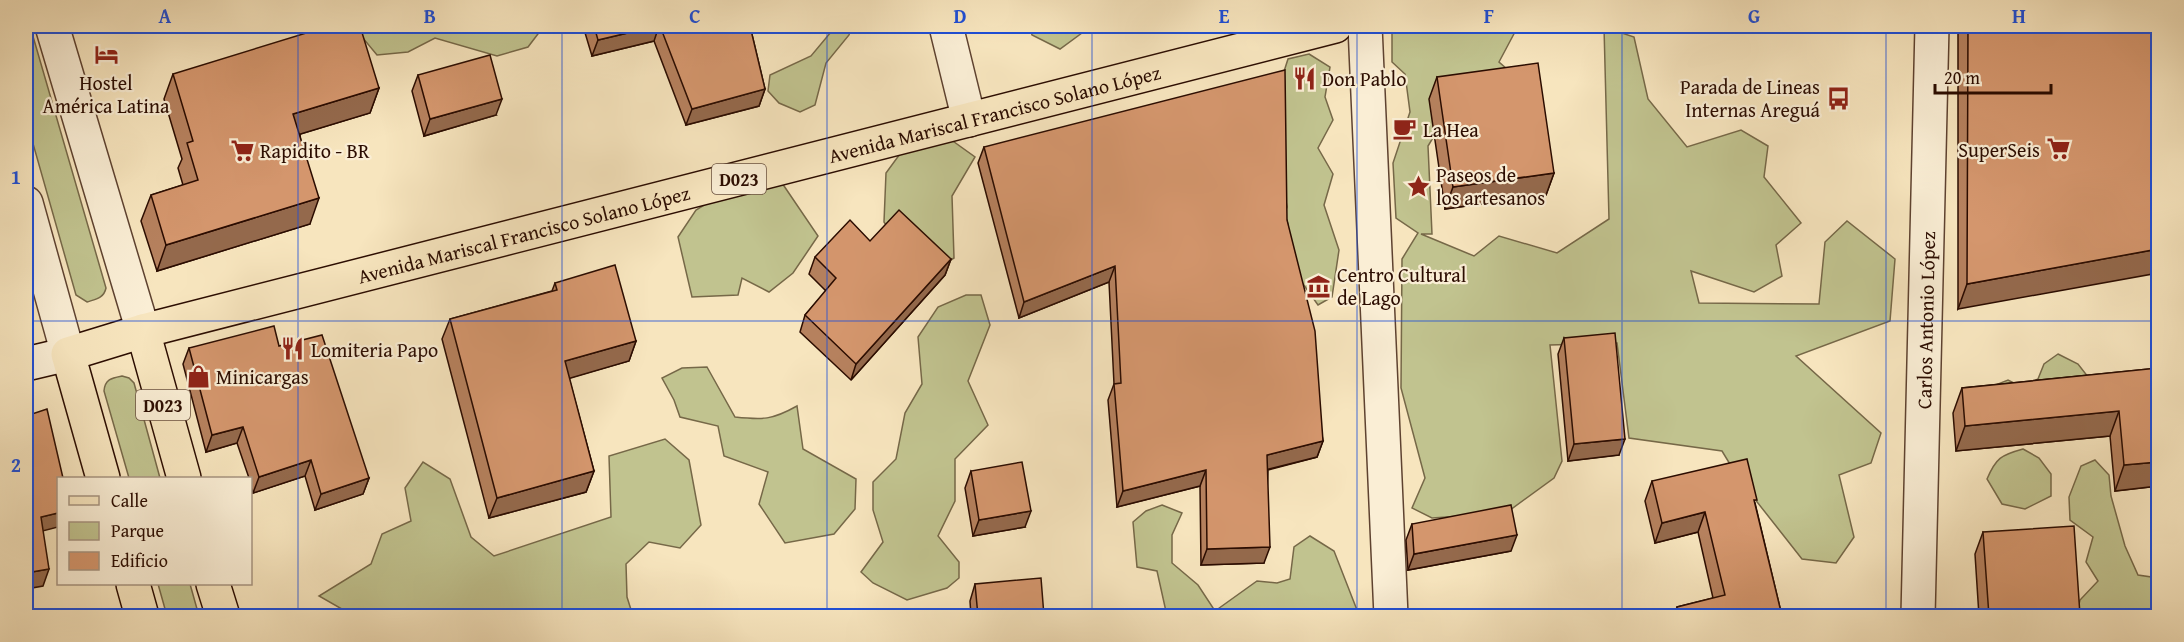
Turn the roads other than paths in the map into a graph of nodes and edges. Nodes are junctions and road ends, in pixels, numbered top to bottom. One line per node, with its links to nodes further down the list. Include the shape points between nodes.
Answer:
1 (52, 26): 8 (street)
2 (945, 26): 6 (street)
3 (1335, 26): 6 (main road, Avenida Mariscal Francisco Solano López / D023)
4 (1365, 26): 17 (street)
5 (1932, 26): 18 (street, Carlos Antonio López)
6 (969, 120): 8 (main road, Avenida Mariscal Francisco Solano López / D023)
7 (26, 203): 9 (street)
8 (143, 331): 9 (main road, Avenida Mariscal Francisco Solano López / D023); 12 (main road, D023)
9 (68, 354): 10 (street, Avenida Mariscal Francisco Solano López); 11 (main road)
10 (26, 364)
11 (103, 477)
12 (184, 477)
13 (133, 585): 15 (main road)
14 (213, 585): 16 (main road)
15 (142, 616)
16 (223, 616)
17 (1390, 616)
18 (1918, 616)

